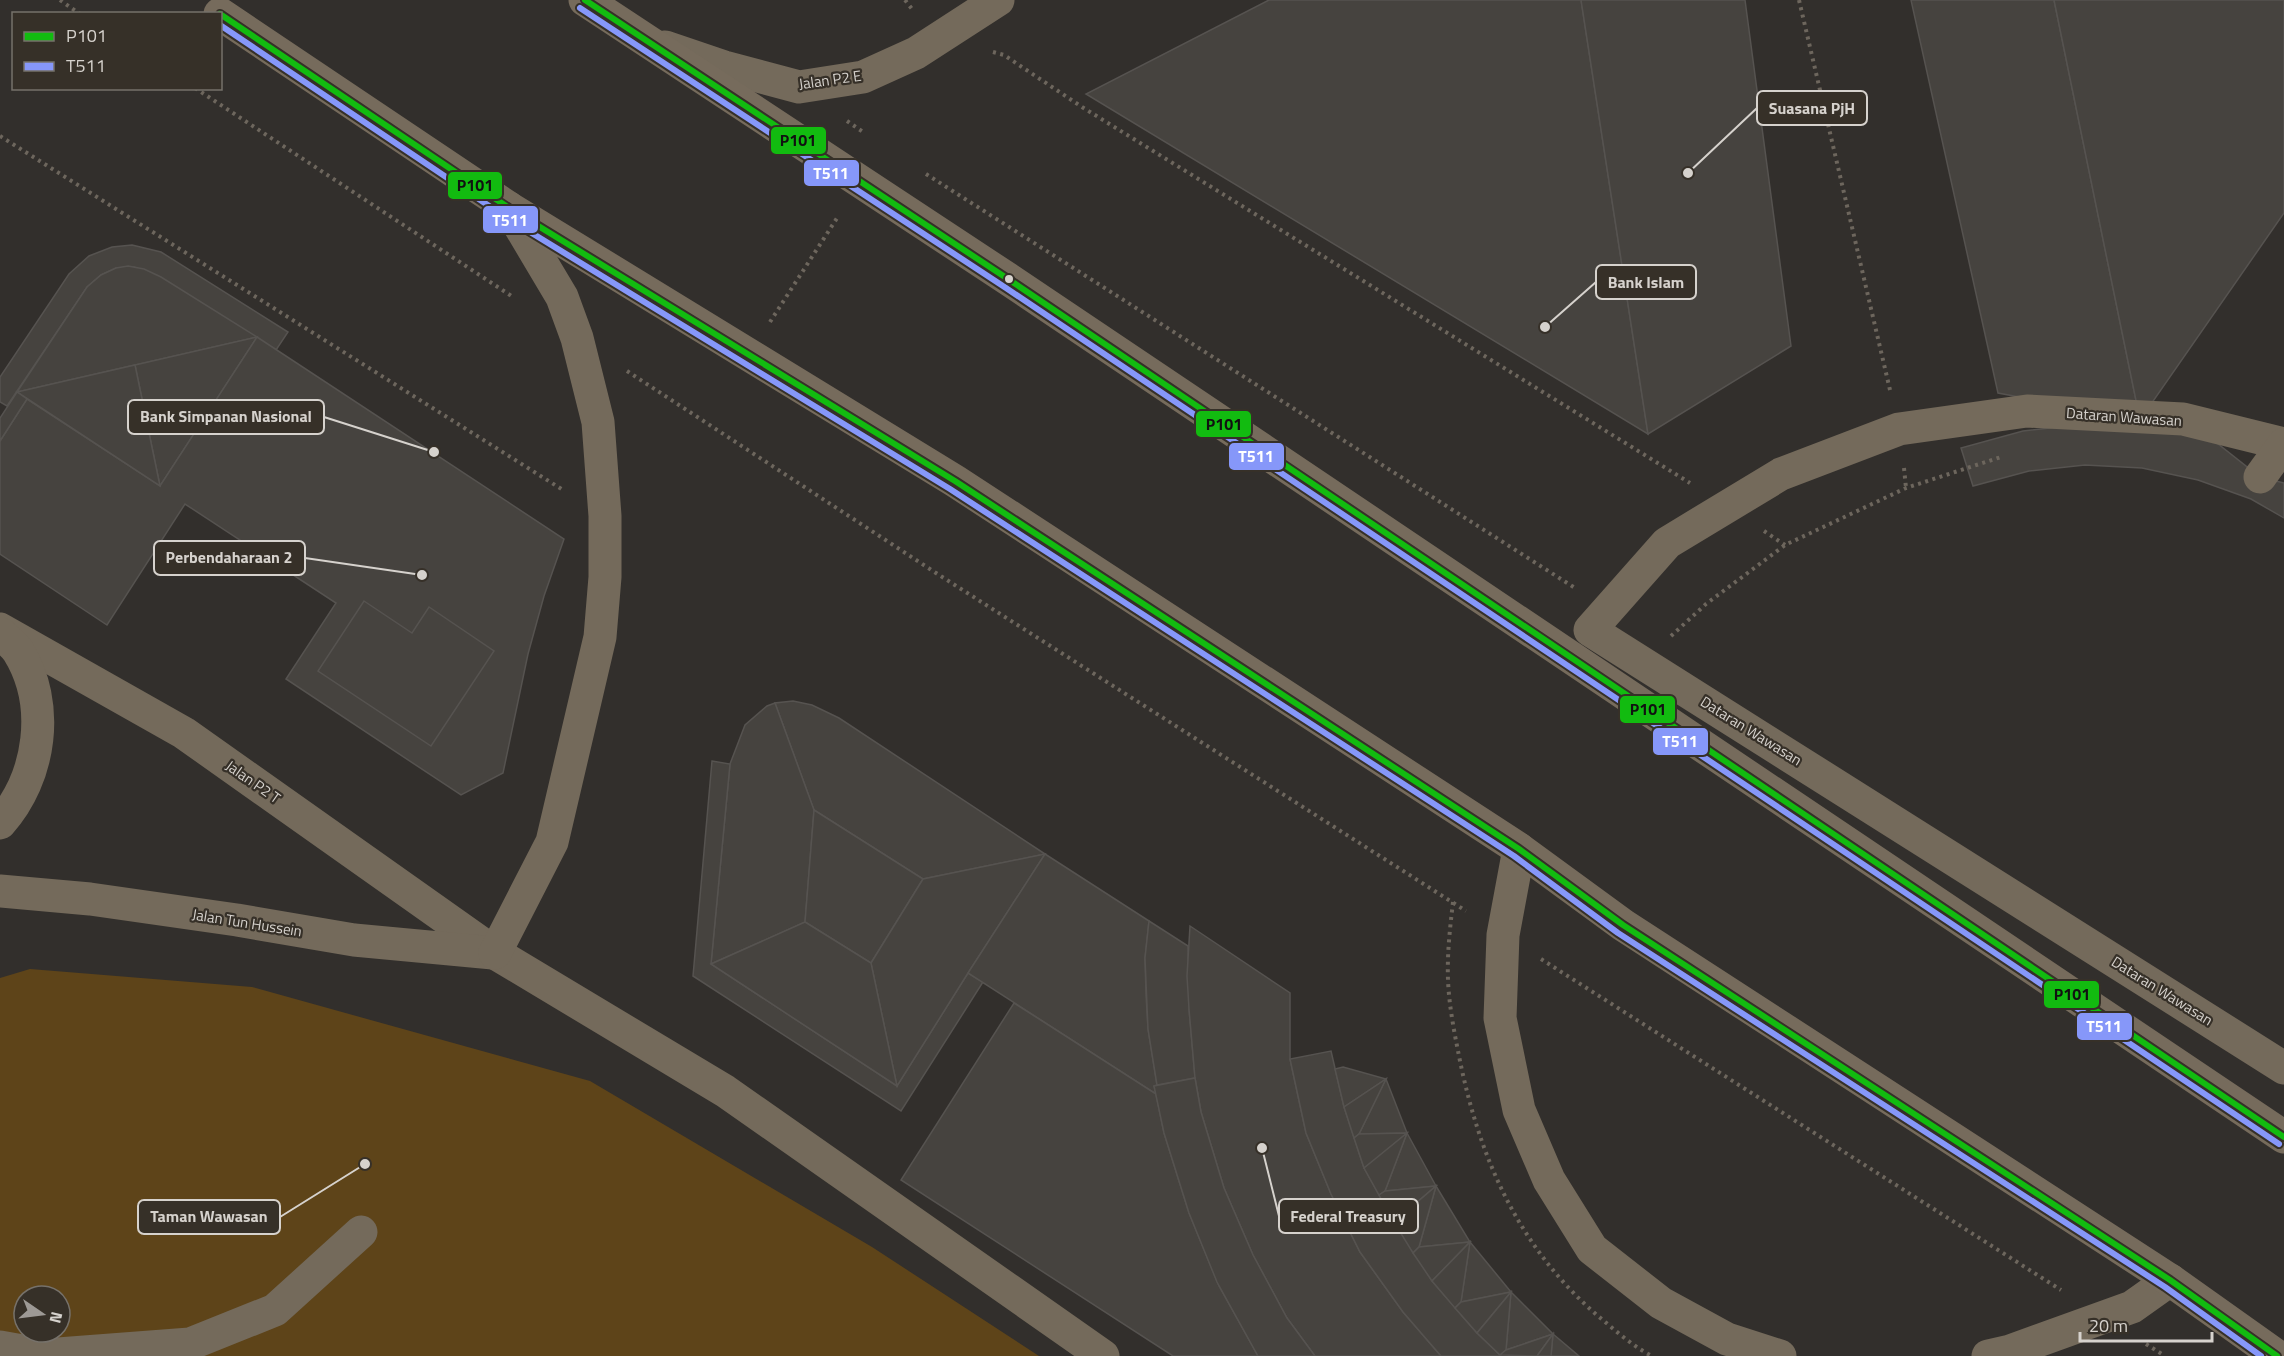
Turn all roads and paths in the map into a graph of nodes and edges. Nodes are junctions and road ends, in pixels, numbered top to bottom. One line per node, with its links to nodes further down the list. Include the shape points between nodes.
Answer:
1 (60, 0): 6 (path)
2 (200, 0): 7 (main road)
3 (585, 0): 9 (main road)
4 (998, 0): 11 (street, Jalan P2 E, via 916,53 863,76)
5 (1799, 0): 21 (path)
6 (77, 12)
7 (217, 12)
8 (222, 15): 17 (main road)
9 (649, 41): 11 (street, Jalan P2 E); 16 (main road)
10 (990, 51): 26 (path, via 1012,60)
11 (799, 87): 14 (path)
12 (198, 90): 18 (path)
13 (0, 136): 27 (path)
14 (872, 139)
15 (921, 171): 29 (path)
16 (860, 181): 20 (path); 38 (main road)
17 (509, 208): 19 (street, via 562,297); 20 (main road)
18 (518, 300)
19 (577, 338): 27 (street, via 598,422); 35 (path)
20 (750, 356): 33 (main road, via 955,481)
21 (1899, 429): 22 (street, Dataran Wawasan, via 2027,411 2183,419); 25 (path); 26 (street, Dataran Wawasan, via 1781,474)
22 (2284, 444): 24 (street)
23 (1967, 467): 25 (path)
24 (2260, 477)
25 (1906, 488): 28 (path)
26 (1726, 506): 28 (path); 29 (street, Dataran Wawasan, via 1667,543)
27 (605, 516): 36 (street, via 600,637 552,842)
28 (1785, 545): 31 (path, via 1706,604)
29 (1608, 610): 37 (street, Dataran Wawasan, via 1590,630)
30 (0, 631): 32 (street, via 17,650 34,688 39,729 32,770 14,808); 36 (street, Jalan P2 T, via 184,733)
31 (1669, 638)
32 (0, 823)
33 (1519, 849): 35 (street); 40 (main road, via 1623,925)
34 (0, 891): 36 (street, Jalan Tun Hussein, via 101,901 354,940)
35 (1503, 935): 41 (path); 44 (street, via 1500,1018 1520,1110 1549,1180 1592,1249 1661,1303 1727,1339)
36 (495, 953): 43 (street, Jalan P2 T, via 725,1091)
37 (2284, 1068)
38 (2284, 1137)
39 (361, 1232): 42 (street, via 275,1310 190,1344 45,1355)
40 (2170, 1280): 41 (street, via 2132,1307); 47 (main road)
41 (2103, 1317): 45 (street); 46 (path)
42 (0, 1347)
43 (1103, 1356)
44 (1780, 1356)
45 (1988, 1356)
46 (2165, 1356)
47 (2277, 1356)

